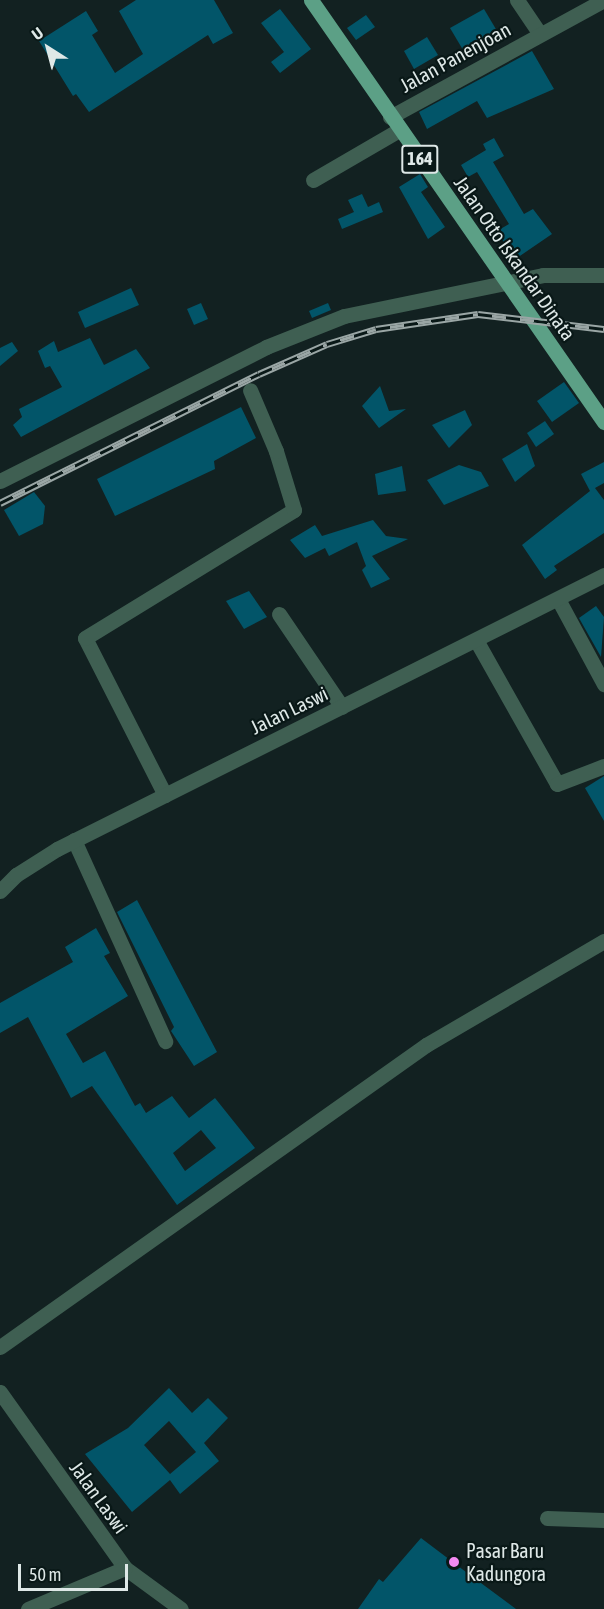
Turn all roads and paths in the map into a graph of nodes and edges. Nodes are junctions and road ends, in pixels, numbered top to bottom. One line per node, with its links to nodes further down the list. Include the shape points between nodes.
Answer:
1 (311, 0): 5 (main road, Jalan Otto Iskandar Dinata / 164)
2 (517, 0): 4 (street)
3 (604, 0): 4 (street, Jalan Panenjoan)
4 (540, 34): 5 (street, Jalan Panenjoan)
5 (394, 124): 6 (street, Jalan Panenjoan); 8 (main road, Jalan Otto Iskandar Dinata / 164)
6 (313, 180)
7 (604, 275): 8 (street, via 560,273)
8 (509, 285): 10 (main road, Jalan Otto Iskandar Dinata / 164); 11 (street, via 379,306 303,330)
9 (250, 390): 19 (street, via 276,451 294,510 85,638)
10 (604, 422)
11 (0, 481)
12 (604, 575): 13 (street, Jalan Laswi)
13 (558, 598): 15 (street, Jalan Laswi); 16 (street)
14 (279, 614): 17 (street)
15 (476, 640): 17 (street, Jalan Laswi); 18 (street, via 556,784)
16 (604, 684)
17 (342, 707): 19 (street, Jalan Laswi)
18 (604, 766)
19 (165, 795): 20 (street, Jalan Laswi)
20 (74, 840): 21 (street, Jalan Laswi, via 16,875); 23 (street)
21 (0, 891)
22 (604, 941): 24 (street, via 426,1045)
23 (165, 1041)
24 (0, 1347)
25 (0, 1392): 28 (street, Jalan Laswi)
26 (547, 1518): 27 (street)
27 (604, 1520)
28 (125, 1568): 29 (street); 30 (street, Jalan Laswi)
29 (28, 1609)
30 (182, 1609)

